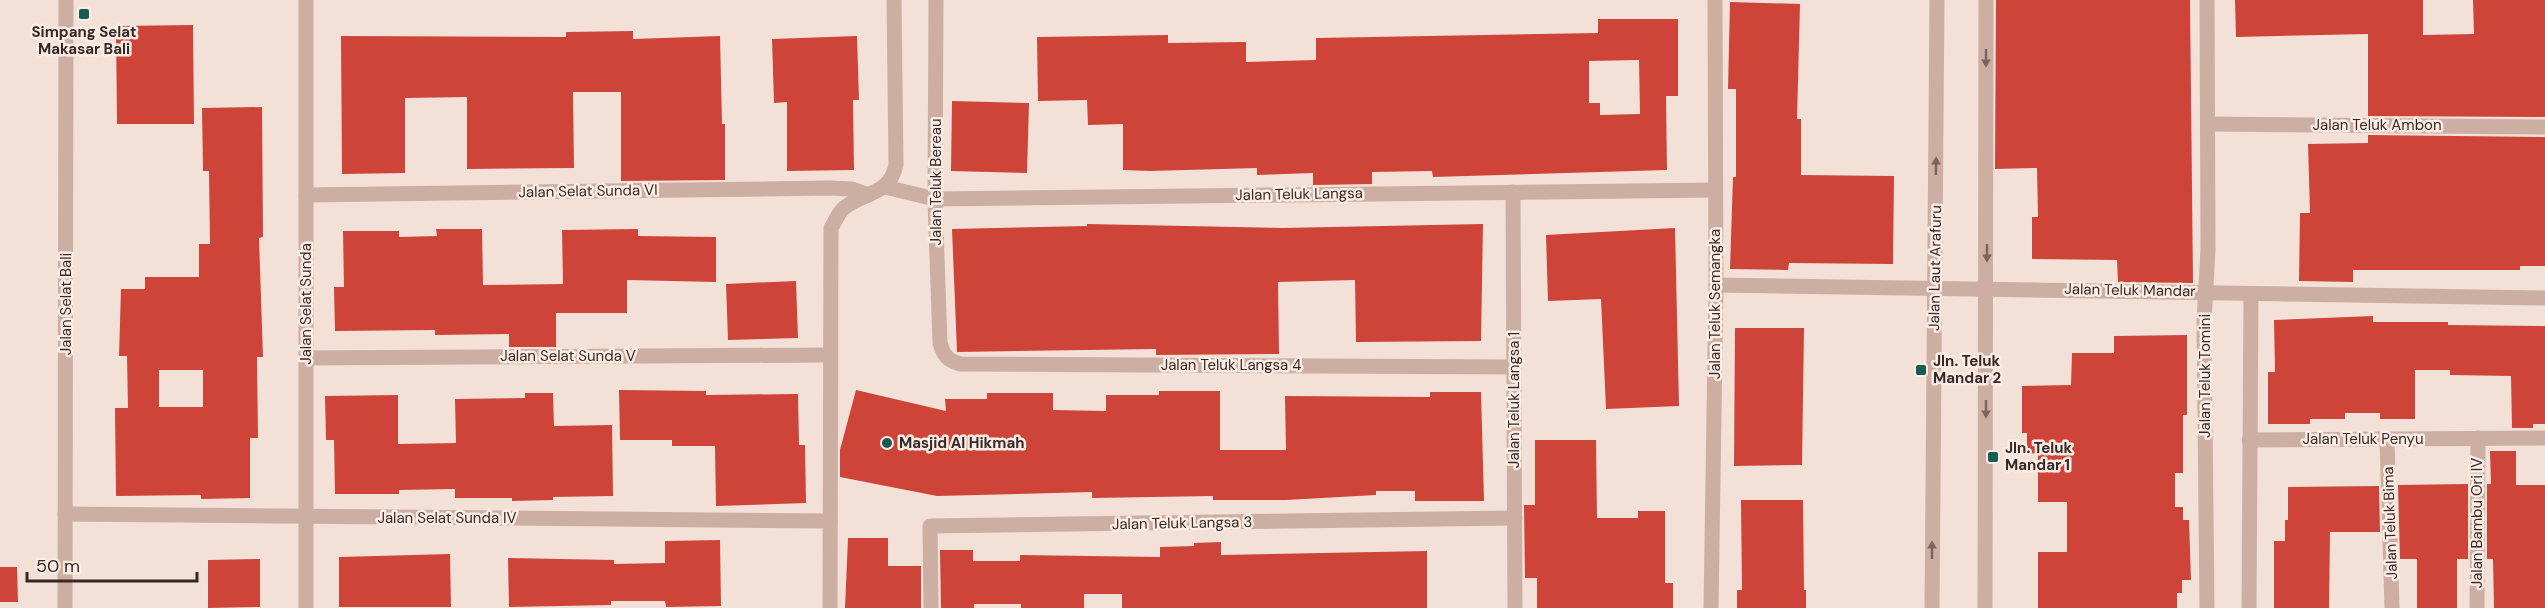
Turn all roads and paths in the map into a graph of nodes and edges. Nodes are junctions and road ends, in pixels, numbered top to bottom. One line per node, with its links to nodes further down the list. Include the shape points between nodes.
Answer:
1 (66, 0): 31 (street, Jalan Selat Bali)
2 (306, 0): 14 (street, Jalan Selat Sunda)
3 (894, 0): 11 (street, via 896,165 893,178)
4 (936, 0): 16 (street, Jalan Teluk Bereau)
5 (1715, 0): 12 (street, Jalan Teluk Semangka)
6 (1937, 0): 18 (street, Jalan Laut Arafuru, one-way to 6)
7 (1986, 0): 19 (street, one-way to 19)
8 (2207, 0): 9 (street, Jalan Teluk Tomini)
9 (2209, 124): 10 (street, Jalan Teluk Ambon); 20 (street, Jalan Teluk Tomini)
10 (2545, 127)
11 (885, 187): 15 (street); 16 (street, Jalan Teluk Langsa)
12 (1715, 190): 13 (street, Jalan Teluk Langsa); 17 (street, Jalan Teluk Semangka)
13 (1513, 192): 16 (street, Jalan Teluk Langsa); 26 (street, Jalan Teluk Langsa 1)
14 (306, 195): 15 (street, Jalan Selat Sunda VI, via 830,188); 24 (street, Jalan Selat Sunda)
15 (869, 195): 23 (street, via 842,209 831,228)
16 (935, 199): 25 (street, Jalan Teluk Bereau, via 940,344)
17 (1716, 285): 18 (street, Jalan Teluk Mandar); 40 (street, Jalan Teluk Semangka)
18 (1934, 288): 19 (street, Jalan Teluk Mandar); 41 (street, Jalan Laut Arafuru, one-way to 18)
19 (1987, 288): 20 (street, Jalan Teluk Mandar); 42 (street, one-way to 42)
20 (2206, 292): 21 (street, Jalan Teluk Mandar); 43 (street, Jalan Teluk Tomini)
21 (2251, 294): 22 (street, Jalan Teluk Mandar); 30 (street)
22 (2545, 298)
23 (830, 355): 24 (street, Jalan Selat Sunda V); 34 (street)
24 (306, 358): 32 (street, Jalan Selat Sunda)
25 (949, 361): 26 (street, Jalan Teluk Langsa 4)
26 (1514, 367): 33 (street, Jalan Teluk Langsa 1)
27 (2478, 438): 28 (street, Jalan Teluk Penyu); 29 (street, Jalan Teluk Penyu); 46 (street, Jalan Bambu Ori IV)
28 (2545, 438)
29 (2387, 439): 30 (street, Jalan Teluk Penyu); 45 (street, Jalan Teluk Bima)
30 (2248, 440): 44 (street)
31 (65, 514): 32 (street, Jalan Selat Sunda IV); 35 (street, Jalan Selat Bali)
32 (306, 517): 34 (street, Jalan Selat Sunda IV); 36 (street, Jalan Selat Sunda)
33 (1515, 518): 38 (street, Jalan Teluk Langsa 3, via 930,526); 39 (street, Jalan Teluk Langsa 1)
34 (830, 521): 37 (street)
35 (65, 608)
36 (306, 608)
37 (830, 608)
38 (931, 608)
39 (1515, 608)
40 (1711, 608)
41 (1932, 608)
42 (1985, 608)
43 (2207, 608)
44 (2250, 608)
45 (2392, 608)
46 (2477, 608)

